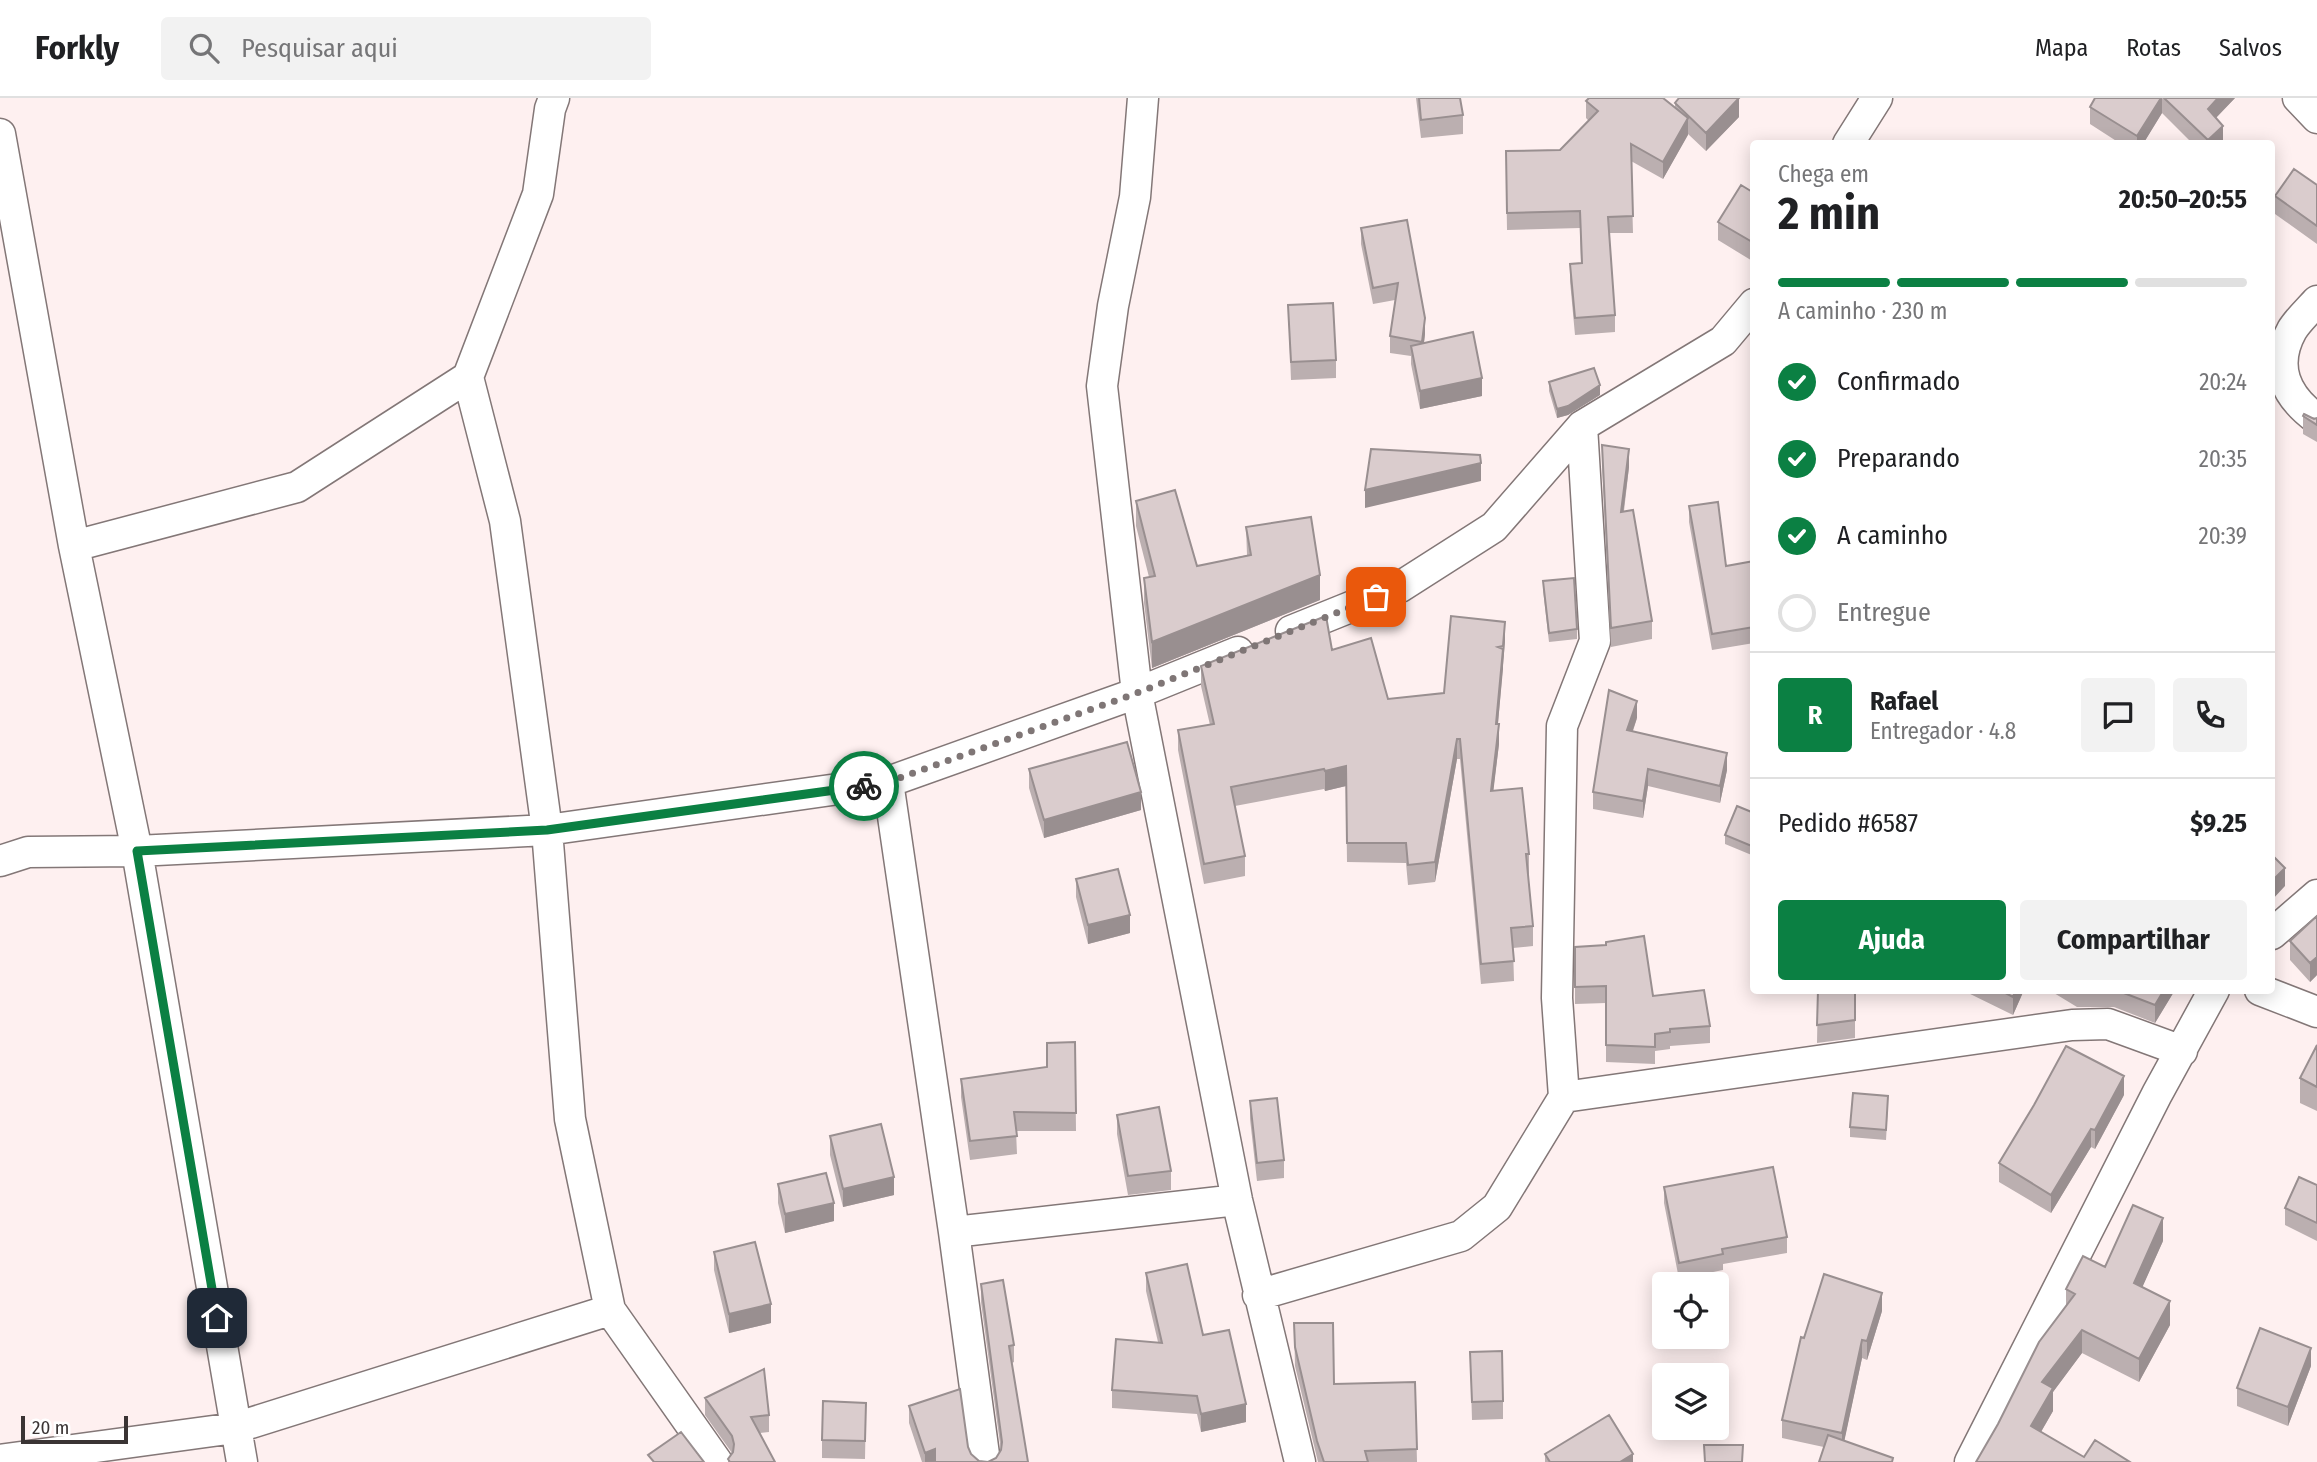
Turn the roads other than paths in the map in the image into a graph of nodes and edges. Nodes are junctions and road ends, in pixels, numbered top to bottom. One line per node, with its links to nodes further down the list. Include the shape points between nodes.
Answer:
1 (554, 98): 11 (street, via 538,194)
2 (1143, 98): 15 (street, via 1135,197 1102,386)
3 (1877, 98): 7 (street)
4 (2298, 98): 5 (street)
5 (2317, 118)
6 (0, 134): 8 (street)
7 (1851, 140)
8 (3, 169): 14 (street)
9 (2317, 301): 12 (street, via 2292,330 2280,363 2288,388)
10 (1750, 309): 13 (street, via 1723,341)
11 (468, 377): 14 (street, via 297,487); 17 (street, via 505,521)
12 (2317, 419)
13 (1582, 426): 15 (street, via 1494,527 1400,587); 26 (street, via 1595,641 1562,726 1558,998)
14 (74, 546): 18 (street)
15 (1137, 693): 16 (street); 27 (street)
16 (888, 782): 17 (street); 28 (street)
17 (547, 830): 18 (street); 30 (street, via 570,1119)
18 (137, 851): 19 (street, via 28,852); 31 (street)
19 (0, 861)
20 (2317, 895): 21 (street)
21 (2275, 931)
22 (2212, 994): 25 (street)
23 (2270, 994): 24 (street)
24 (2317, 1012)
25 (2182, 1051): 26 (street, via 2108,1024 2072,1025); 37 (street)
26 (1564, 1097): 29 (street, via 1497,1207 1461,1236)
27 (1237, 1200): 28 (street); 29 (street)
28 (954, 1232): 35 (street)
29 (1258, 1295): 36 (street)
30 (610, 1310): 31 (street); 34 (street)
31 (236, 1428): 32 (street); 33 (street)
32 (0, 1460)
33 (242, 1462)
34 (717, 1462)
35 (985, 1462)
36 (1300, 1462)
37 (1970, 1462)

